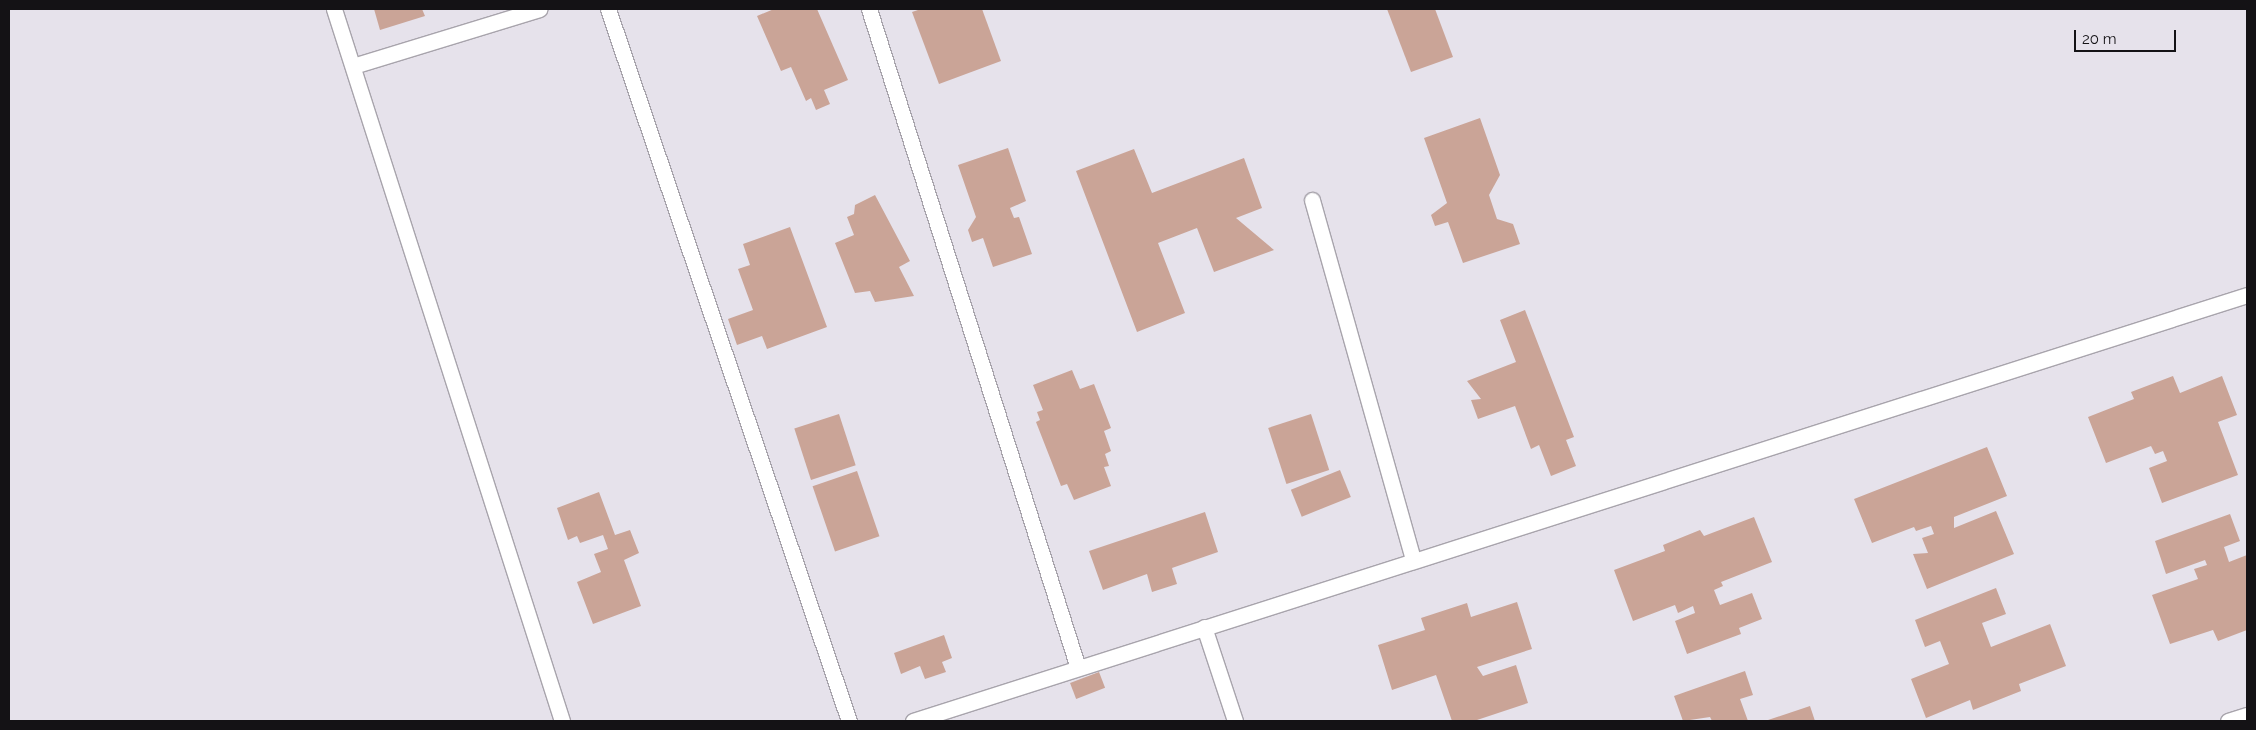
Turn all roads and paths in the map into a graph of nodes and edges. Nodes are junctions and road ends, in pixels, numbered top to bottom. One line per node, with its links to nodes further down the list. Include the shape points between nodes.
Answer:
1 (334, 9): 5 (lane)
2 (540, 9): 5 (lane)
3 (608, 9): 13 (lane)
4 (869, 9): 10 (lane)
5 (352, 66): 12 (lane)
6 (1312, 200): 8 (lane)
7 (2247, 295): 8 (lane, via 1923,401)
8 (1412, 560): 9 (lane)
9 (1204, 627): 10 (lane); 15 (lane)
10 (1078, 668): 14 (lane)
11 (2247, 715): 16 (lane)
12 (562, 721)
13 (849, 721)
14 (913, 721)
15 (1235, 721)
16 (2228, 721)

